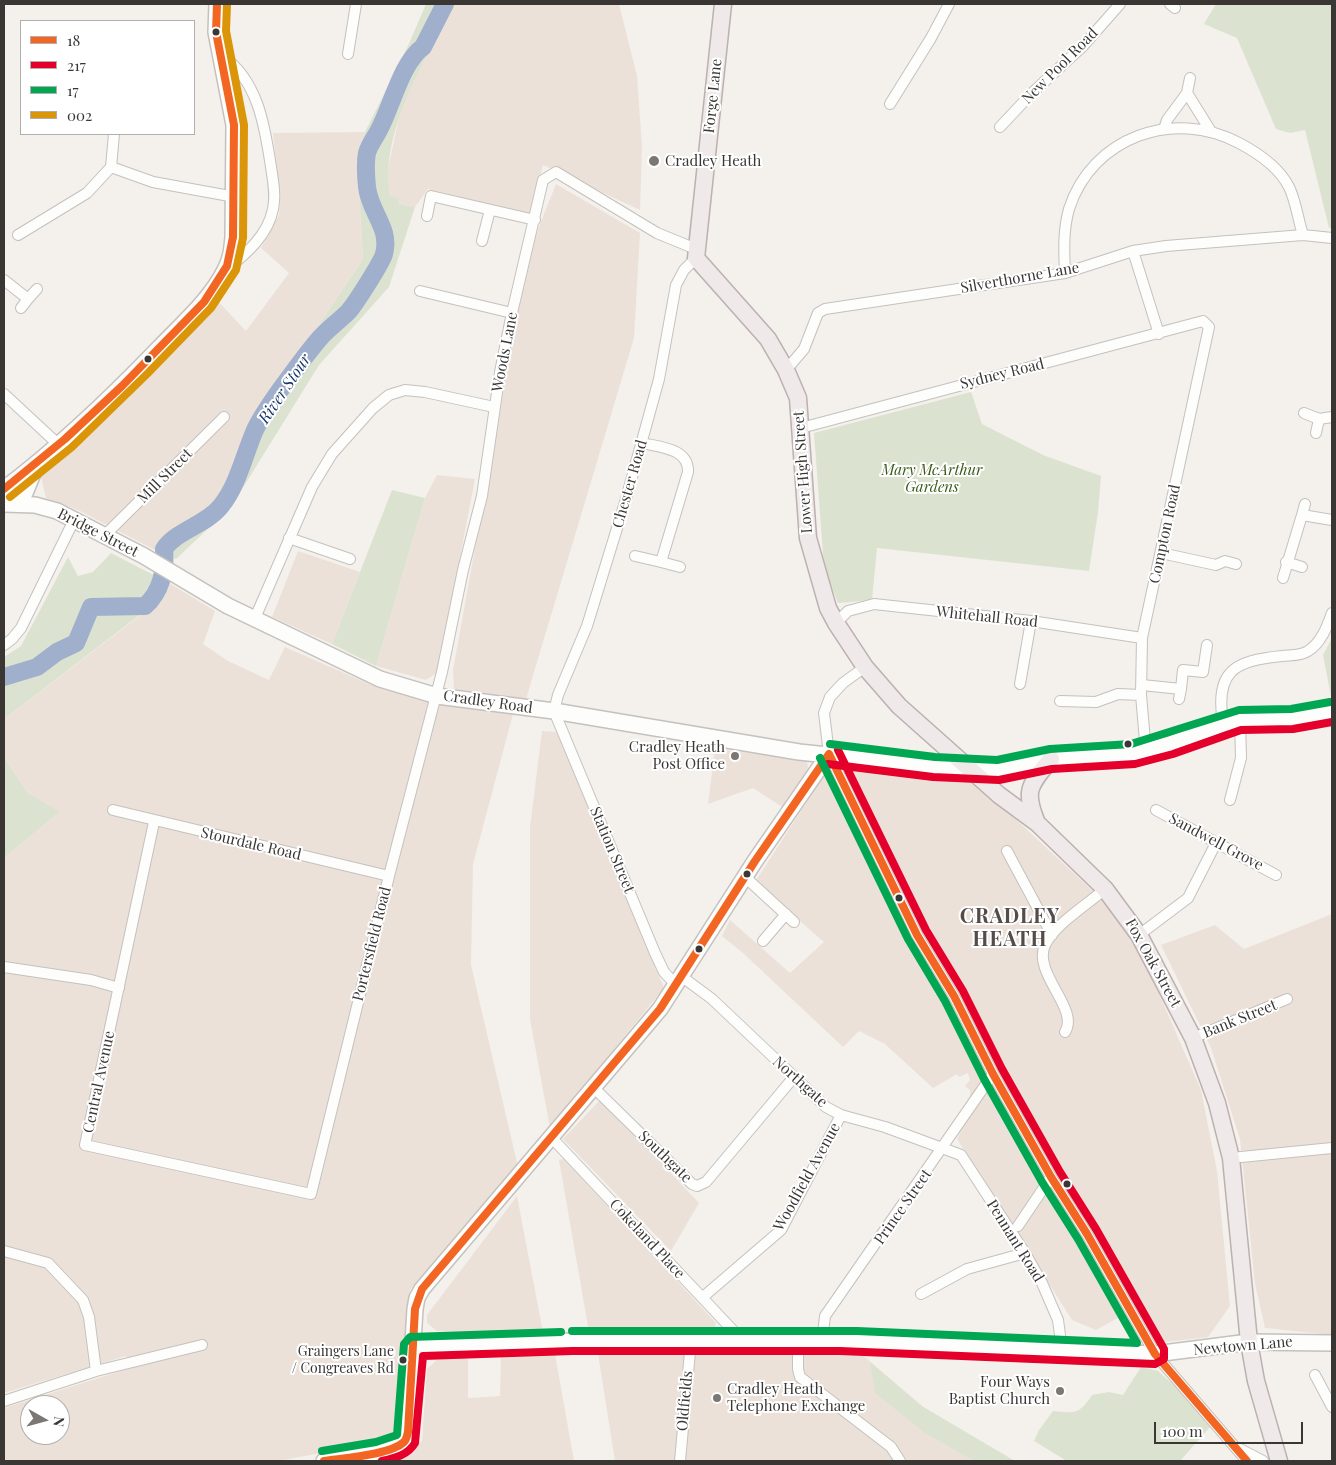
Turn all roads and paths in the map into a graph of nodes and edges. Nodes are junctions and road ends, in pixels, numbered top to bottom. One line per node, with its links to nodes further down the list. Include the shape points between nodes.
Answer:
1 (217, 4): 7 (main road, via 216,32)
2 (356, 4): 6 (street)
3 (724, 4): 25 (main road, Forge Lane)
4 (949, 4): 10 (street)
5 (1120, 4): 11 (street, New Pool Road, via 1083,46)
6 (348, 54)
7 (221, 55): 16 (main road, via 234,125); 26 (street, via 242,74 256,100 266,132 274,195 273,210 265,231 248,252)
8 (1190, 78): 9 (street)
9 (1187, 93): 12 (street); 13 (street)
10 (890, 104)
11 (1000, 127)
12 (1164, 128): 13 (street); 27 (street, via 1115,146 1084,176 1069,210 1064,247)
13 (1210, 130): 21 (street, via 1254,151 1283,178 1290,188)
14 (114, 135): 15 (street)
15 (111, 167): 16 (street, via 154,182); 20 (street, via 87,193)
16 (235, 197): 26 (main road, via 232,252)
17 (490, 210): 18 (street, via 431,196); 19 (street); 23 (street)
18 (427, 216)
19 (534, 220): 25 (street, Woods Lane, via 544,180 556,172); 31 (street, Woods Lane)
20 (18, 235)
21 (1302, 235): 22 (street, Silverthorne Lane); 24 (street, Silverthorne Lane)
22 (1332, 238)
23 (482, 241)
24 (1134, 251): 27 (street, Silverthorne Lane); 33 (street)
25 (696, 253): 34 (main road, Lower High Street, via 768,339); 43 (street, Chester Road, via 676,285 659,379)
26 (225, 270): 44 (main road, via 198,308)
27 (1065, 273): 34 (street, Silverthorne Lane, via 825,309 818,313 804,348)
28 (4, 280): 29 (street, via 25,303)
29 (37, 289)
30 (420, 291): 31 (street)
31 (512, 312): 36 (street, Woods Lane)
32 (1203, 321): 33 (street, Sydney Road); 55 (street, Compton Road, via 1209,328)
33 (1159, 334): 41 (street, Sydney Road)
34 (786, 370): 41 (main road, Lower High Street, via 798,398)
35 (4, 394): 44 (street)
36 (494, 407): 54 (street, via 425,392 405,390 389,395 332,454 312,487); 77 (street, Woods Lane, via 482,496)
37 (1304, 413): 40 (street)
38 (224, 417): 53 (street, Mill Street)
39 (1332, 417): 40 (street)
40 (1318, 419): 42 (street)
41 (801, 428): 65 (main road, Lower High Street, via 808,538)
42 (1316, 433)
43 (642, 443): 58 (street, via 674,451 685,458 688,465); 80 (street, Chester Road, via 587,626)
44 (60, 446): 45 (main road)
45 (36, 465): 46 (main road); 47 (main road)
46 (4, 489)
47 (21, 503): 48 (main road, Bridge Street); 51 (main road, Bridge Street, via 57,511)
48 (4, 504)
49 (1305, 504): 50 (street)
50 (1302, 515): 52 (street); 59 (street)
51 (74, 520): 53 (main road, Bridge Street); 71 (street, via 21,628)
52 (1332, 520)
53 (105, 536): 63 (main road, Bridge Street)
54 (289, 538): 57 (street); 67 (street)
55 (1161, 553): 60 (street, via 1216,565 1225,561); 70 (street, Compton Road)
56 (635, 556): 58 (street)
57 (350, 559)
58 (661, 562): 61 (street)
59 (1286, 562): 62 (street); 64 (street)
60 (1236, 564)
61 (680, 567)
62 (1302, 567)
63 (172, 572): 67 (main road, Cradley Road, via 228,606)
64 (1283, 578)
65 (828, 608): 69 (main road, Fox Oak Street)
66 (1332, 612): 83 (street, via 1323,635 1306,653 1260,658 1232,670 1220,700)
67 (255, 618): 77 (main road, Cradley Road, via 380,679)
68 (1031, 621): 69 (street, Whitehall Road, via 874,604 848,611); 70 (street, Whitehall Road); 74 (street)
69 (836, 623): 73 (main road, Fox Oak Street)
70 (1142, 638): 76 (street, Compton Road)
71 (4, 645)
72 (1207, 645): 75 (street, via 1203,672 1183,670)
73 (864, 667): 85 (street, via 830,697 824,713); 87 (main road, Fox Oak Street, via 899,706)
74 (1020, 684)
75 (1181, 689): 76 (street); 78 (street)
76 (1142, 690): 79 (street, via 1096,702); 84 (street, Compton Road)
77 (437, 696): 80 (main road, Cradley Road); 96 (street, Portersfield Road)
78 (1179, 700)
79 (1060, 701)
80 (554, 711): 85 (main road, Cradley Road, via 799,752); 105 (street, Station Street, via 655,953 669,980)
81 (1332, 712): 82 (main road, Cradley Road, via 1292,719)
82 (1240, 720): 83 (main road, Cradley Road); 88 (street, via 1240,758)
83 (1223, 724): 84 (main road, Cradley Road)
84 (1146, 752): 86 (main road, Cradley Road)
85 (829, 754): 87 (main road, Cradley Road); 97 (main road); 110 (street, via 917,935 954,996)
86 (1051, 759): 87 (main road, Cradley Road, via 1005,769); 92 (main road, via 1028,792)
87 (970, 770): 92 (main road, Fox Oak Street)
88 (1230, 800)
89 (113, 810): 91 (street, Stourdale Road)
90 (1156, 810): 93 (street, Sandwell Grove)
91 (154, 822): 96 (street, Stourdale Road); 106 (street, Central Avenue)
92 (1037, 824): 98 (main road, Fox Oak Street)
93 (1216, 843): 95 (street, Sandwell Grove); 102 (street, via 1188,898)
94 (1006, 851): 101 (street)
95 (1276, 875)
96 (389, 876): 119 (street, Portersfield Road)
97 (745, 877): 99 (street); 105 (main road)
98 (1106, 889): 101 (street); 102 (main road, Fox Oak Street)
99 (786, 914): 100 (street); 103 (street)
100 (794, 922)
101 (1052, 935): 108 (street, via 1044,946 1042,962 1068,1019)
102 (1140, 935): 109 (main road, Fox Oak Street)
103 (763, 941)
104 (4, 967): 106 (street, via 90,980)
105 (679, 980): 111 (street, Northgate, via 712,999); 112 (main road, via 660,1009)
106 (119, 988): 119 (street, Central Avenue, via 85,1145)
107 (1287, 999): 109 (street, Bank Street)
108 (1065, 1032)
109 (1193, 1038): 117 (main road, Fox Oak Street, via 1218,1103)
110 (993, 1074): 116 (street, Prince Street); 118 (street)
111 (794, 1077): 112 (street, Southgate, via 706,1182 697,1186); 113 (street, Northgate, via 826,1107)
112 (593, 1087): 114 (main road)
113 (841, 1115): 116 (street, Northgate, via 885,1127); 124 (street, Woodfield Avenue, via 781,1230)
114 (551, 1137): 124 (street, Cokeland Place); 132 (main road, via 422,1289 415,1310)
115 (1332, 1148): 117 (street)
116 (942, 1150): 122 (street, Pennant Road, via 960,1155); 128 (street, Prince Street, via 825,1316)
117 (1231, 1158): 129 (main road, Fox Oak Street)
118 (1051, 1177): 120 (street); 134 (street)
119 (311, 1194)
120 (1018, 1226)
121 (4, 1251): 135 (street, via 48,1263 83,1300 89,1317)
122 (1024, 1253): 123 (street, via 968,1269); 133 (street, Pennant Road, via 1058,1320)
123 (921, 1294)
124 (703, 1298): 126 (street, Cokeland Place)
125 (691, 1340): 126 (main road, Newtown Lane); 132 (main road, Newtown Lane); 140 (street, Oldfields)
126 (743, 1341): 127 (main road, Newtown Lane)
127 (798, 1342): 128 (main road, Newtown Lane); 141 (street, via 800,1377 891,1447)
128 (822, 1342): 133 (main road, Newtown Lane)
129 (1249, 1342): 130 (main road, Newtown Lane); 134 (main road, Newtown Lane); 144 (main road, Fox Oak Street, via 1256,1381)
130 (1332, 1343)
131 (202, 1345): 135 (street)
132 (414, 1346): 139 (main road, via 407,1437 403,1443)
133 (1062, 1350): 134 (main road, Newtown Lane)
134 (1155, 1354): 142 (street); 143 (street, via 1165,1360 1242,1451)
135 (96, 1371): 137 (street)
136 (1315, 1375): 138 (street)
137 (4, 1401)
138 (1332, 1407)
139 (324, 1461)
140 (680, 1461)
141 (900, 1461)
142 (1247, 1461)
143 (1263, 1461)
144 (1279, 1461)

